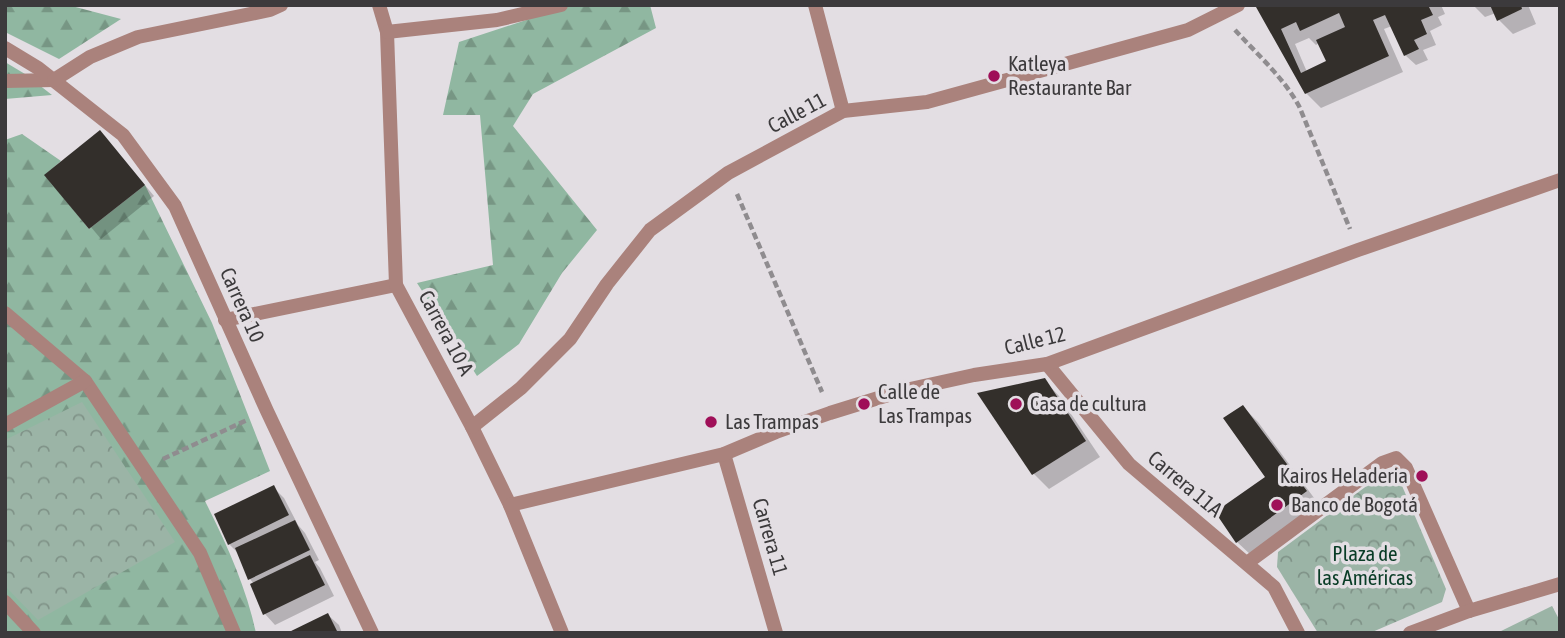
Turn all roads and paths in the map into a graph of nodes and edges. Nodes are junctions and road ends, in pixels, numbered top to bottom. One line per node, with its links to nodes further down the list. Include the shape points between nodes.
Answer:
1 (281, 5): 9 (street, via 138,37 90,57)
2 (379, 5): 7 (street, Carrera 10 A)
3 (561, 5): 7 (street, via 497,20)
4 (815, 5): 11 (street)
5 (1238, 5): 6 (street, Calle 11)
6 (1220, 15): 11 (street, Calle 11, via 1170,36 927,102); 14 (path, via 1292,94)
7 (387, 32): 15 (street, Carrera 10 A)
8 (5, 48): 9 (street, Carrera 10)
9 (54, 80): 10 (street); 17 (street, Carrera 10, via 123,135 175,206)
10 (5, 81)
11 (843, 111): 12 (street, Calle 11)
12 (728, 173): 21 (path); 23 (street, Calle 11, via 650,230 570,339 521,388)
13 (1560, 180): 14 (street, Calle 12)
14 (1358, 250): 18 (street, Calle 12)
15 (396, 285): 17 (street); 23 (street, Carrera 10 A)
16 (5, 313): 19 (street)
17 (225, 320): 20 (street, Carrera 10)
18 (1047, 364): 21 (street, Calle 12, via 913,388); 27 (street, Carrera 11A, via 1129,464)
19 (85, 381): 22 (street); 25 (street)
20 (267, 411): 25 (path); 33 (street, Carrera 10)
21 (830, 412): 24 (street, Calle 12)
22 (5, 425)
23 (472, 426): 26 (street, Carrera 10 A)
24 (724, 454): 26 (street, Calle 12); 35 (street, Carrera 11)
25 (143, 468): 32 (street, via 200,553)
26 (510, 505): 34 (street, Carrera 10 A)
27 (1247, 564): 30 (street, via 1382,463 1396,458 1406,468); 36 (street, Carrera 11A, via 1274,587)
28 (1560, 583): 30 (street)
29 (5, 602): 31 (street)
30 (1469, 611): 37 (street)
31 (34, 633)
32 (234, 633)
33 (372, 633)
34 (562, 633)
35 (776, 633)
36 (1298, 633)
37 (1410, 633)

